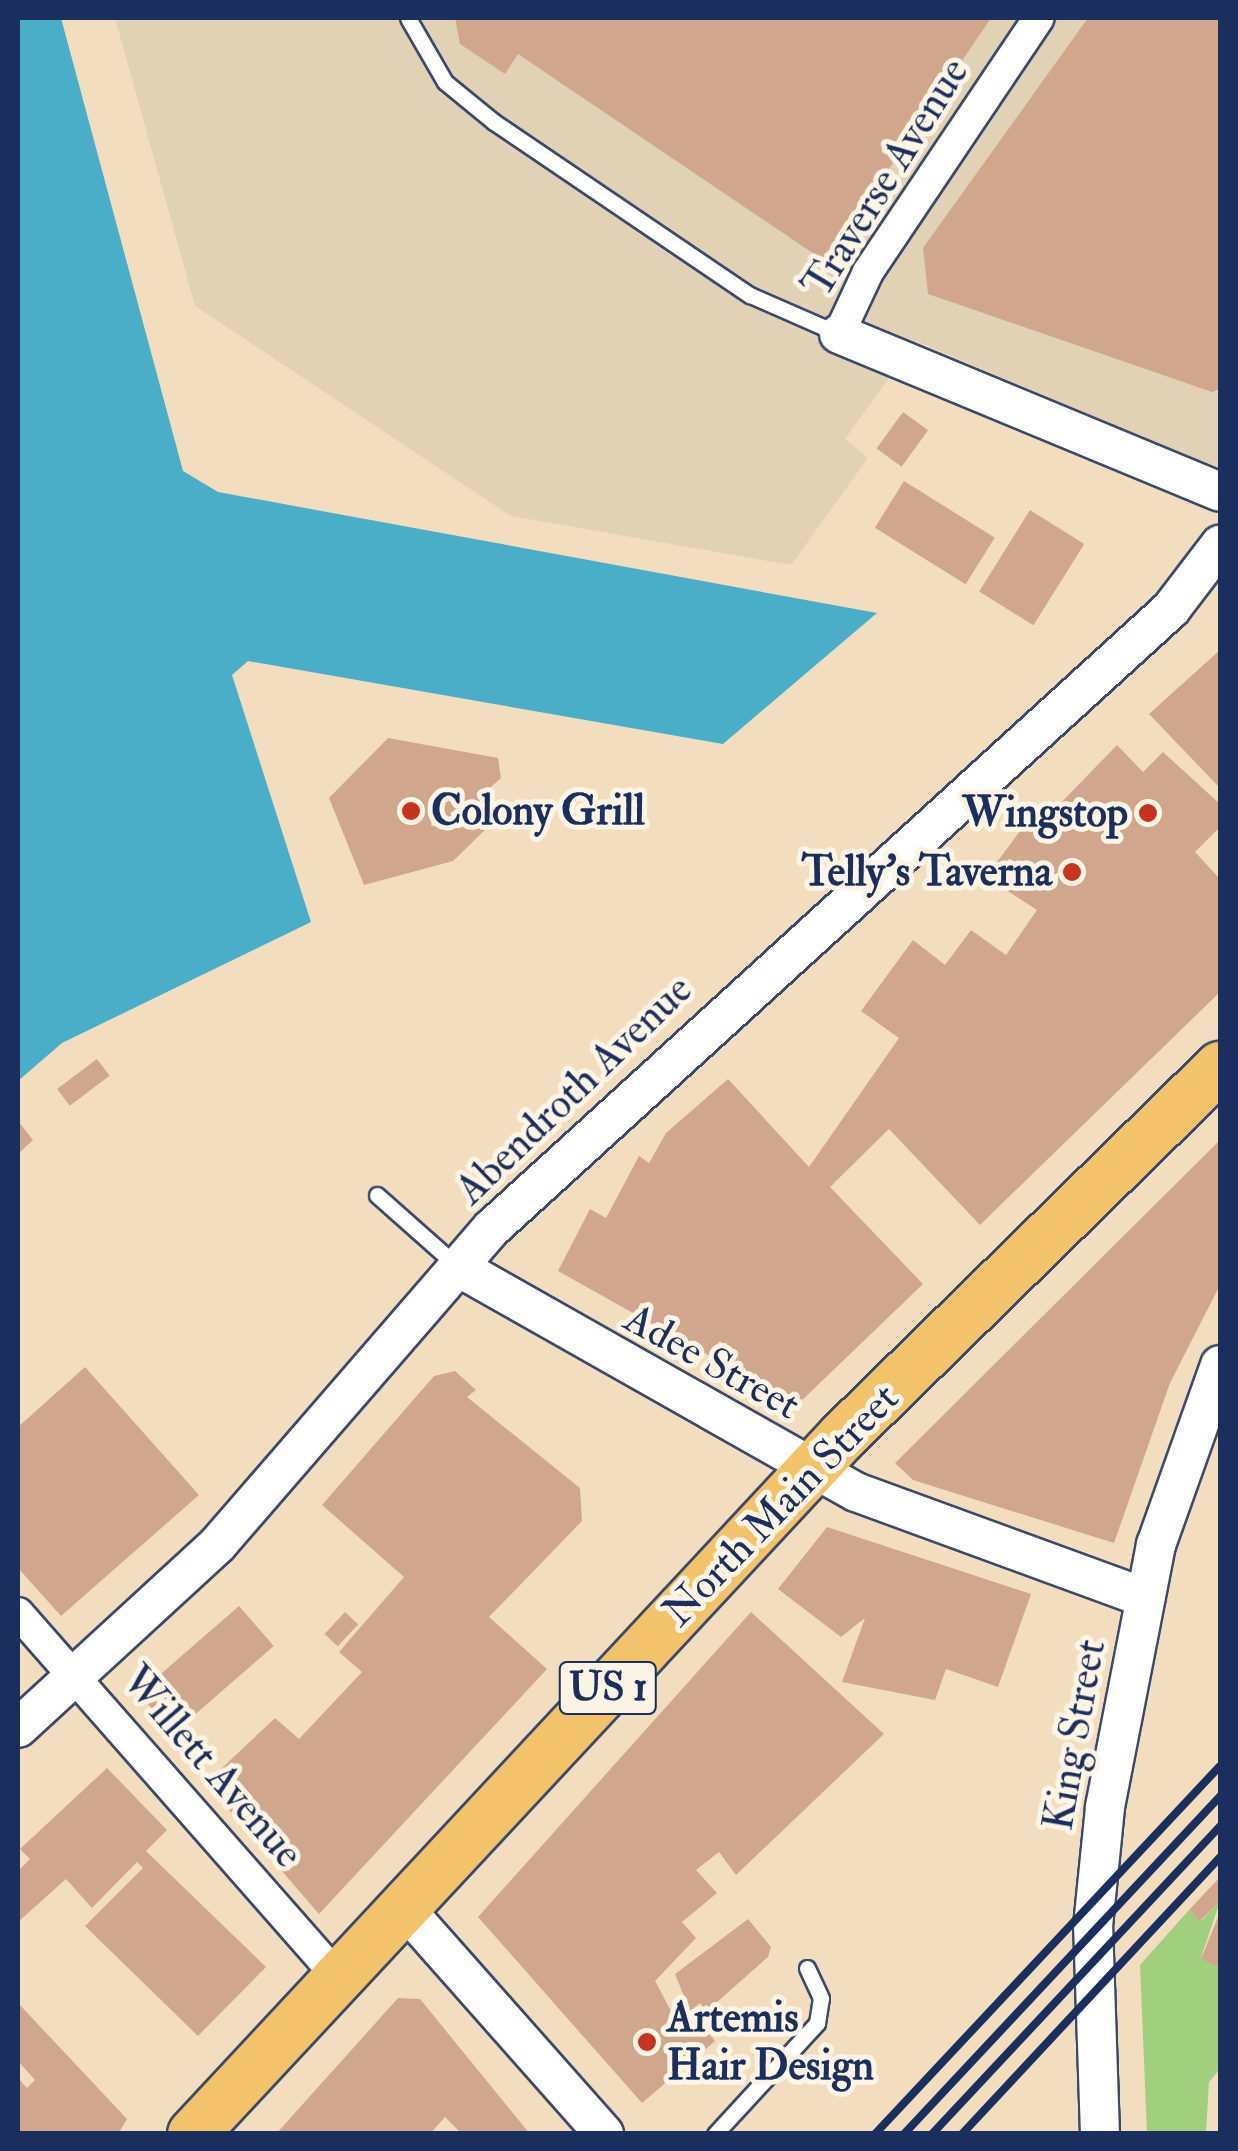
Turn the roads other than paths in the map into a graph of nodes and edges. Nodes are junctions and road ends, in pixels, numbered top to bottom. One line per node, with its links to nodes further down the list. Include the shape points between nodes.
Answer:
1 (408, 18): 3 (lane, via 445,82 494,122 750,295)
2 (1039, 18): 3 (street, Traverse Avenue, via 868,272)
3 (839, 334): 4 (street)
4 (1220, 492)
5 (1220, 545): 8 (street, Abendroth Avenue, via 1171,609 721,1010)
6 (1220, 1067): 10 (main road, North Main Street / US 1)
7 (376, 1196): 8 (lane, Adee Street)
8 (458, 1267): 10 (street, Adee Street); 13 (street, Abendroth Avenue, via 218,1544)
9 (1220, 1364): 11 (street, King Street, via 1174,1480)
10 (811, 1469): 11 (street, Adee Street); 15 (main road, North Main Street / US 1)
11 (1145, 1598): 21 (street, King Street, via 1093,1926)
12 (18, 1613): 13 (street, Willett Avenue)
13 (73, 1674): 14 (street, Abendroth Avenue); 17 (street, Willett Avenue)
14 (18, 1728)
15 (406, 1910): 17 (main road, North Main Street / US 1); 19 (street)
16 (807, 1968): 20 (lane, via 821,1998 816,2023)
17 (339, 1979): 18 (main road, North Main Street / US 1)
18 (193, 2134)
19 (604, 2134)
20 (715, 2134)
21 (1100, 2134)

